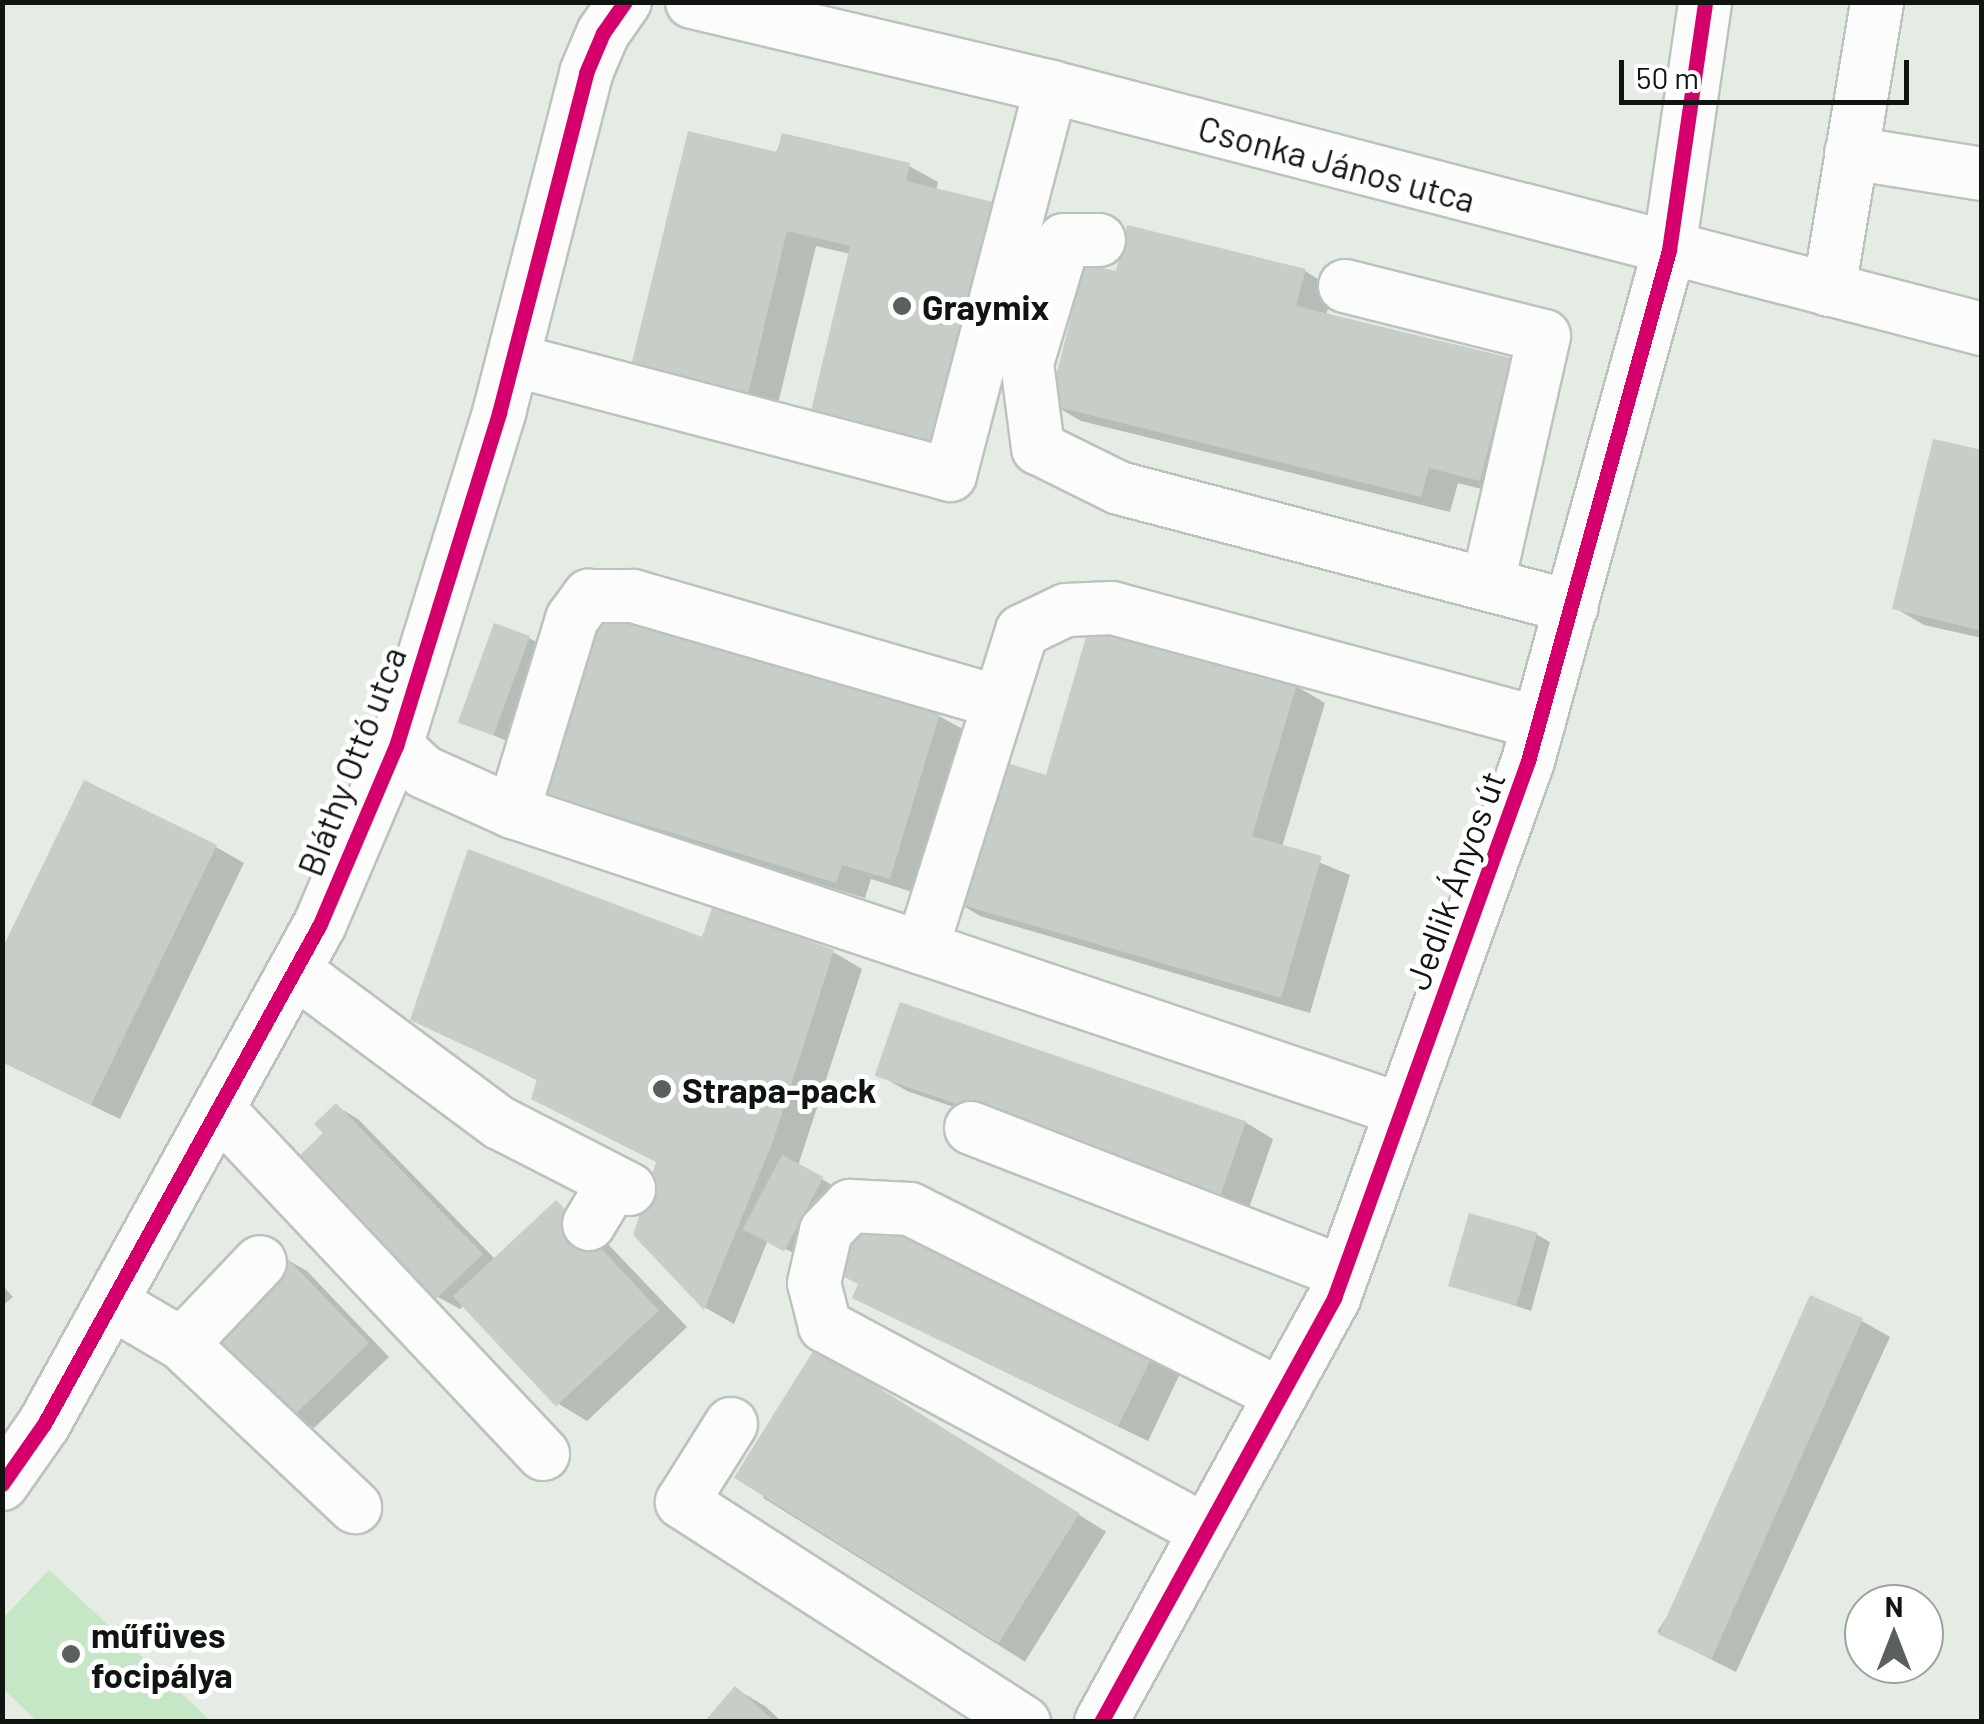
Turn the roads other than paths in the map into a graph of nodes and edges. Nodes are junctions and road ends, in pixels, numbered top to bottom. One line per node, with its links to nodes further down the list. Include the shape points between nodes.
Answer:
1 (692, 2): 5 (street, Csonka János utca)
2 (1704, 2): 9 (street, Jedlik Ányos út)
3 (1877, 2): 6 (street)
4 (632, 4): 13 (street, Bláthy Ottó utca, via 602,33 586,73)
5 (1051, 88): 9 (street, Csonka János utca); 13 (street, via 950,475)
6 (1851, 153): 7 (street); 11 (street)
7 (1982, 174)
8 (1099, 240): 14 (street, via 1064,240 1027,364 1038,448 1119,488)
9 (1669, 250): 11 (street, Csonka János utca); 15 (street, Jedlik Ányos út)
10 (1345, 286): 14 (street, via 1544,336)
11 (1829, 290): 12 (street, Csonka János utca)
12 (1982, 329)
13 (513, 360): 18 (street, Bláthy Ottó utca)
14 (1488, 584): 15 (street)
15 (1572, 607): 17 (street, Jedlik Ányos út)
16 (1000, 702): 17 (street, via 1022,631 1066,610 1112,608 1347,685); 19 (street, via 633,596 588,596 572,619); 20 (street)
17 (1539, 723): 23 (street, Jedlik Ányos út)
18 (396, 746): 19 (street, via 424,772); 21 (street, Bláthy Ottó utca)
19 (513, 812): 20 (street)
20 (922, 948): 23 (street)
21 (295, 971): 22 (street, Bláthy Ottó utca); 25 (street)
22 (218, 1109): 28 (street, Bláthy Ottó utca); 32 (street)
23 (1402, 1110): 27 (street, Jedlik Ányos út)
24 (971, 1128): 27 (street)
25 (611, 1198)
26 (260, 1262): 29 (street)
27 (1343, 1272): 30 (street, Jedlik Ányos út)
28 (112, 1303): 29 (street); 33 (street, Bláthy Ottó utca)
29 (182, 1344): 34 (street)
30 (1280, 1394): 35 (street, Jedlik Ányos út); 35 (street, via 910,1210 850,1206 826,1231 814,1284 825,1326)
31 (731, 1424): 36 (street, via 682,1502)
32 (543, 1454)
33 (2, 1484)
34 (355, 1506)
35 (1206, 1531): 37 (street, Jedlik Ányos út)
36 (1024, 1722)
37 (1102, 1722)

